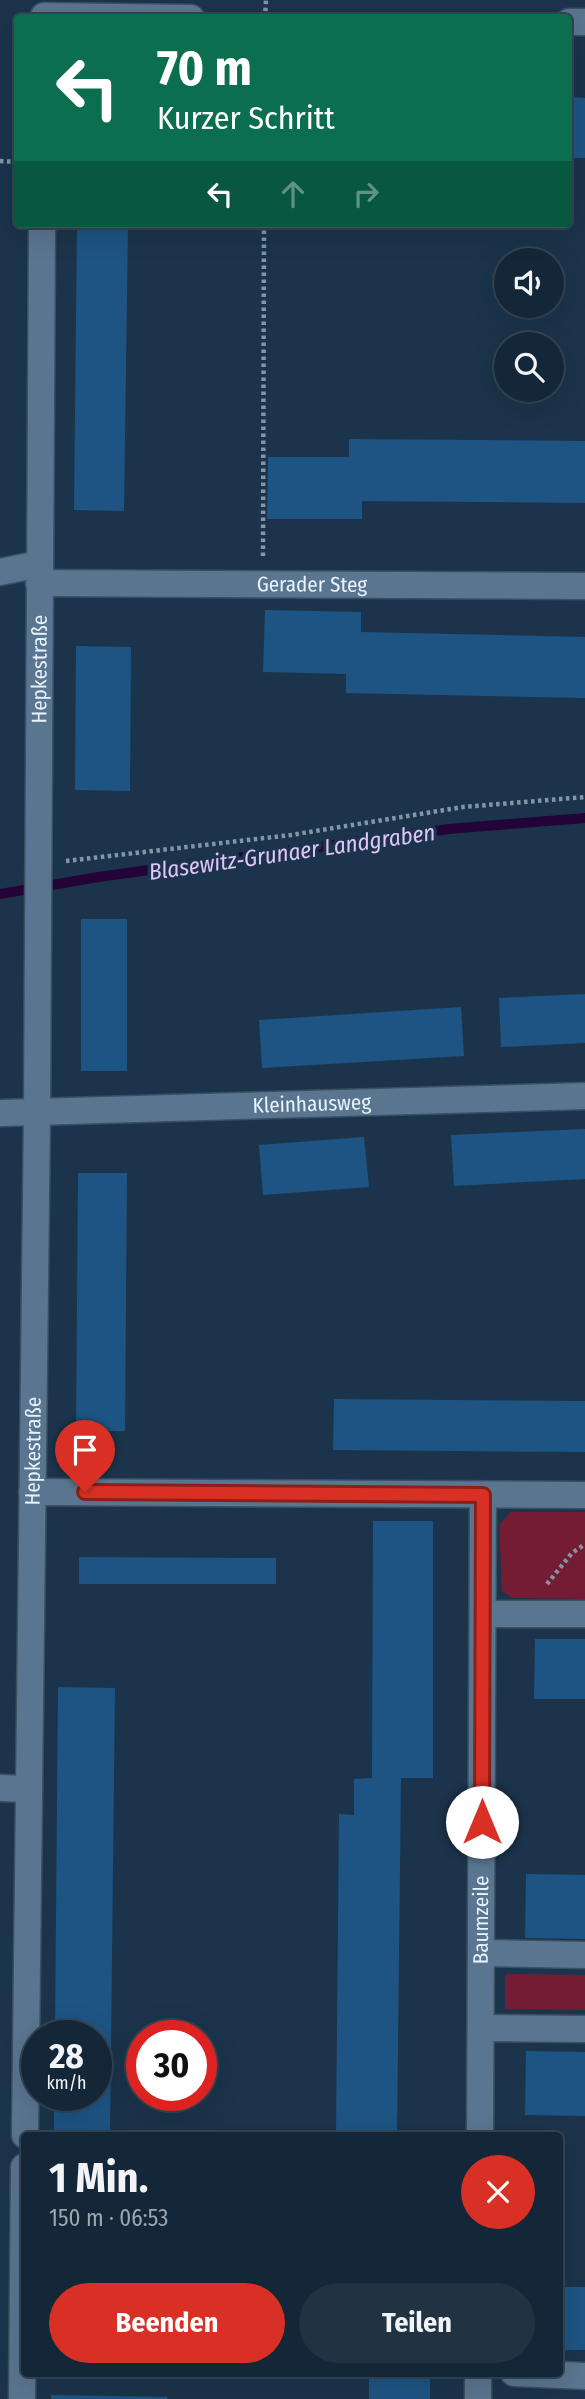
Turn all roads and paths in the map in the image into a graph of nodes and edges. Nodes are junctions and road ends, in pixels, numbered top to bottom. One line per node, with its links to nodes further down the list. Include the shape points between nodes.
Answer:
1 (44, 11): 2 (street)
2 (107, 14)
3 (42, 228): 6 (street, Hepkestraße)
4 (264, 228): 7 (path)
5 (0, 572): 6 (street, Gerader Steg)
6 (39, 573): 7 (street, Gerader Steg); 10 (street, Hepkestraße)
7 (262, 584): 8 (street, Gerader Steg)
8 (585, 586)
9 (585, 797): 10 (path, via 463,807 290,835)
10 (37, 864): 13 (street, Hepkestraße)
11 (585, 1096): 13 (street, Kleinhausweg)
12 (0, 1113): 13 (street)
13 (37, 1113): 14 (street, Hepkestraße)
14 (32, 1492): 15 (street); 22 (street, Hepkestraße)
15 (483, 1495): 16 (street); 19 (street, Baumzeile)
16 (585, 1495)
17 (585, 1545): 18 (path, via 554,1572)
18 (532, 1613): 19 (street); 20 (street)
19 (483, 1614): 23 (street, Baumzeile)
20 (585, 1614)
21 (0, 1788): 22 (street)
22 (29, 1789): 27 (street, Hepkestraße)
23 (481, 1953): 24 (street); 25 (street, Baumzeile)
24 (585, 1955)
25 (481, 2028): 26 (street); 28 (street, Baumzeile)
26 (585, 2029)
27 (25, 2132)
28 (480, 2132)
29 (563, 2375): 30 (street)
30 (585, 2376)
31 (22, 2377): 33 (street)
32 (478, 2377): 34 (street)
33 (22, 2399)
34 (478, 2399)

